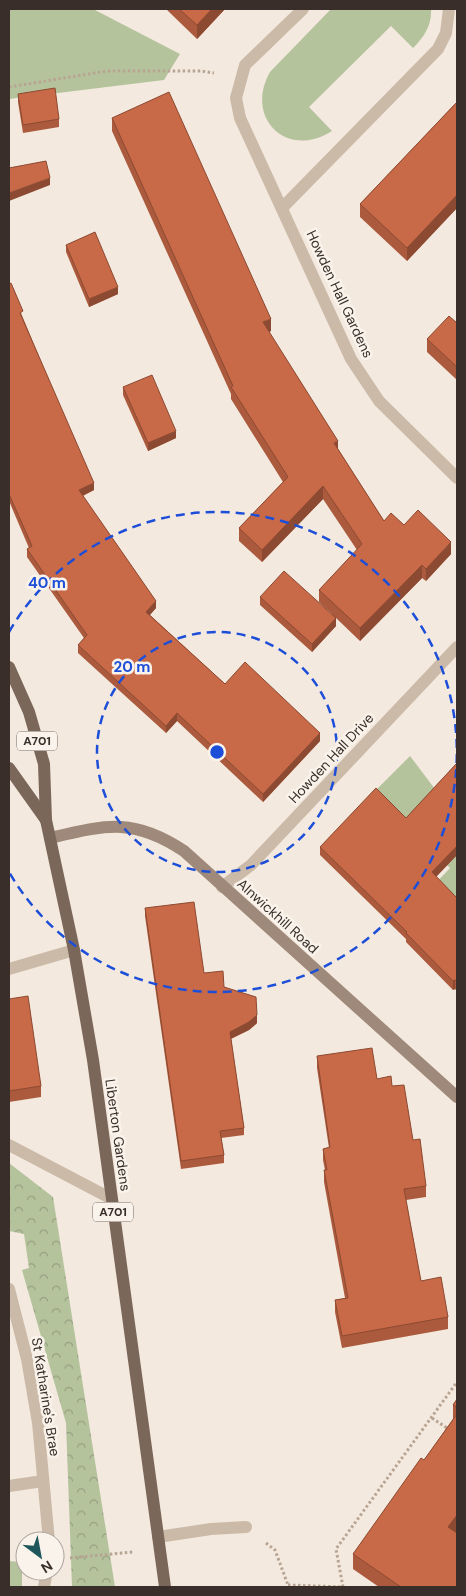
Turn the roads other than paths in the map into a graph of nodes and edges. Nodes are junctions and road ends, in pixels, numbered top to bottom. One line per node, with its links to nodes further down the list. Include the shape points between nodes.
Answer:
1 (303, 9): 3 (street, Howden Hall Gardens, via 245,65 236,98 240,118)
2 (449, 9): 3 (street, via 446,33 438,49)
3 (282, 208): 4 (street, Howden Hall Gardens, via 352,359 379,401)
4 (457, 478)
5 (457, 647): 10 (street, Howden Hall Drive, via 251,865)
6 (9, 667): 8 (main road, A701, via 29,712 44,764)
7 (9, 768): 8 (main road, A701)
8 (46, 820): 9 (main road, A701)
9 (50, 838): 10 (street, Alnwickhill Road, via 105,826 124,826 148,832 184,850); 11 (main road, Liberton Gardens / A701)
10 (222, 887): 13 (street, Alnwickhill Road)
11 (74, 950): 12 (street); 15 (main road, Liberton Gardens / A701)
12 (9, 970)
13 (457, 1097)
14 (9, 1144): 15 (street)
15 (112, 1199): 21 (main road, Liberton Gardens / A701)
16 (9, 1289): 17 (street, St Katharine's Brae, via 27,1359 38,1423)
17 (43, 1481): 18 (street); 20 (street, St Katharine's Brae)
18 (9, 1486)
19 (246, 1527): 21 (street)
20 (48, 1531)
21 (158, 1537): 22 (main road, Liberton Gardens / A701)
22 (165, 1587)

